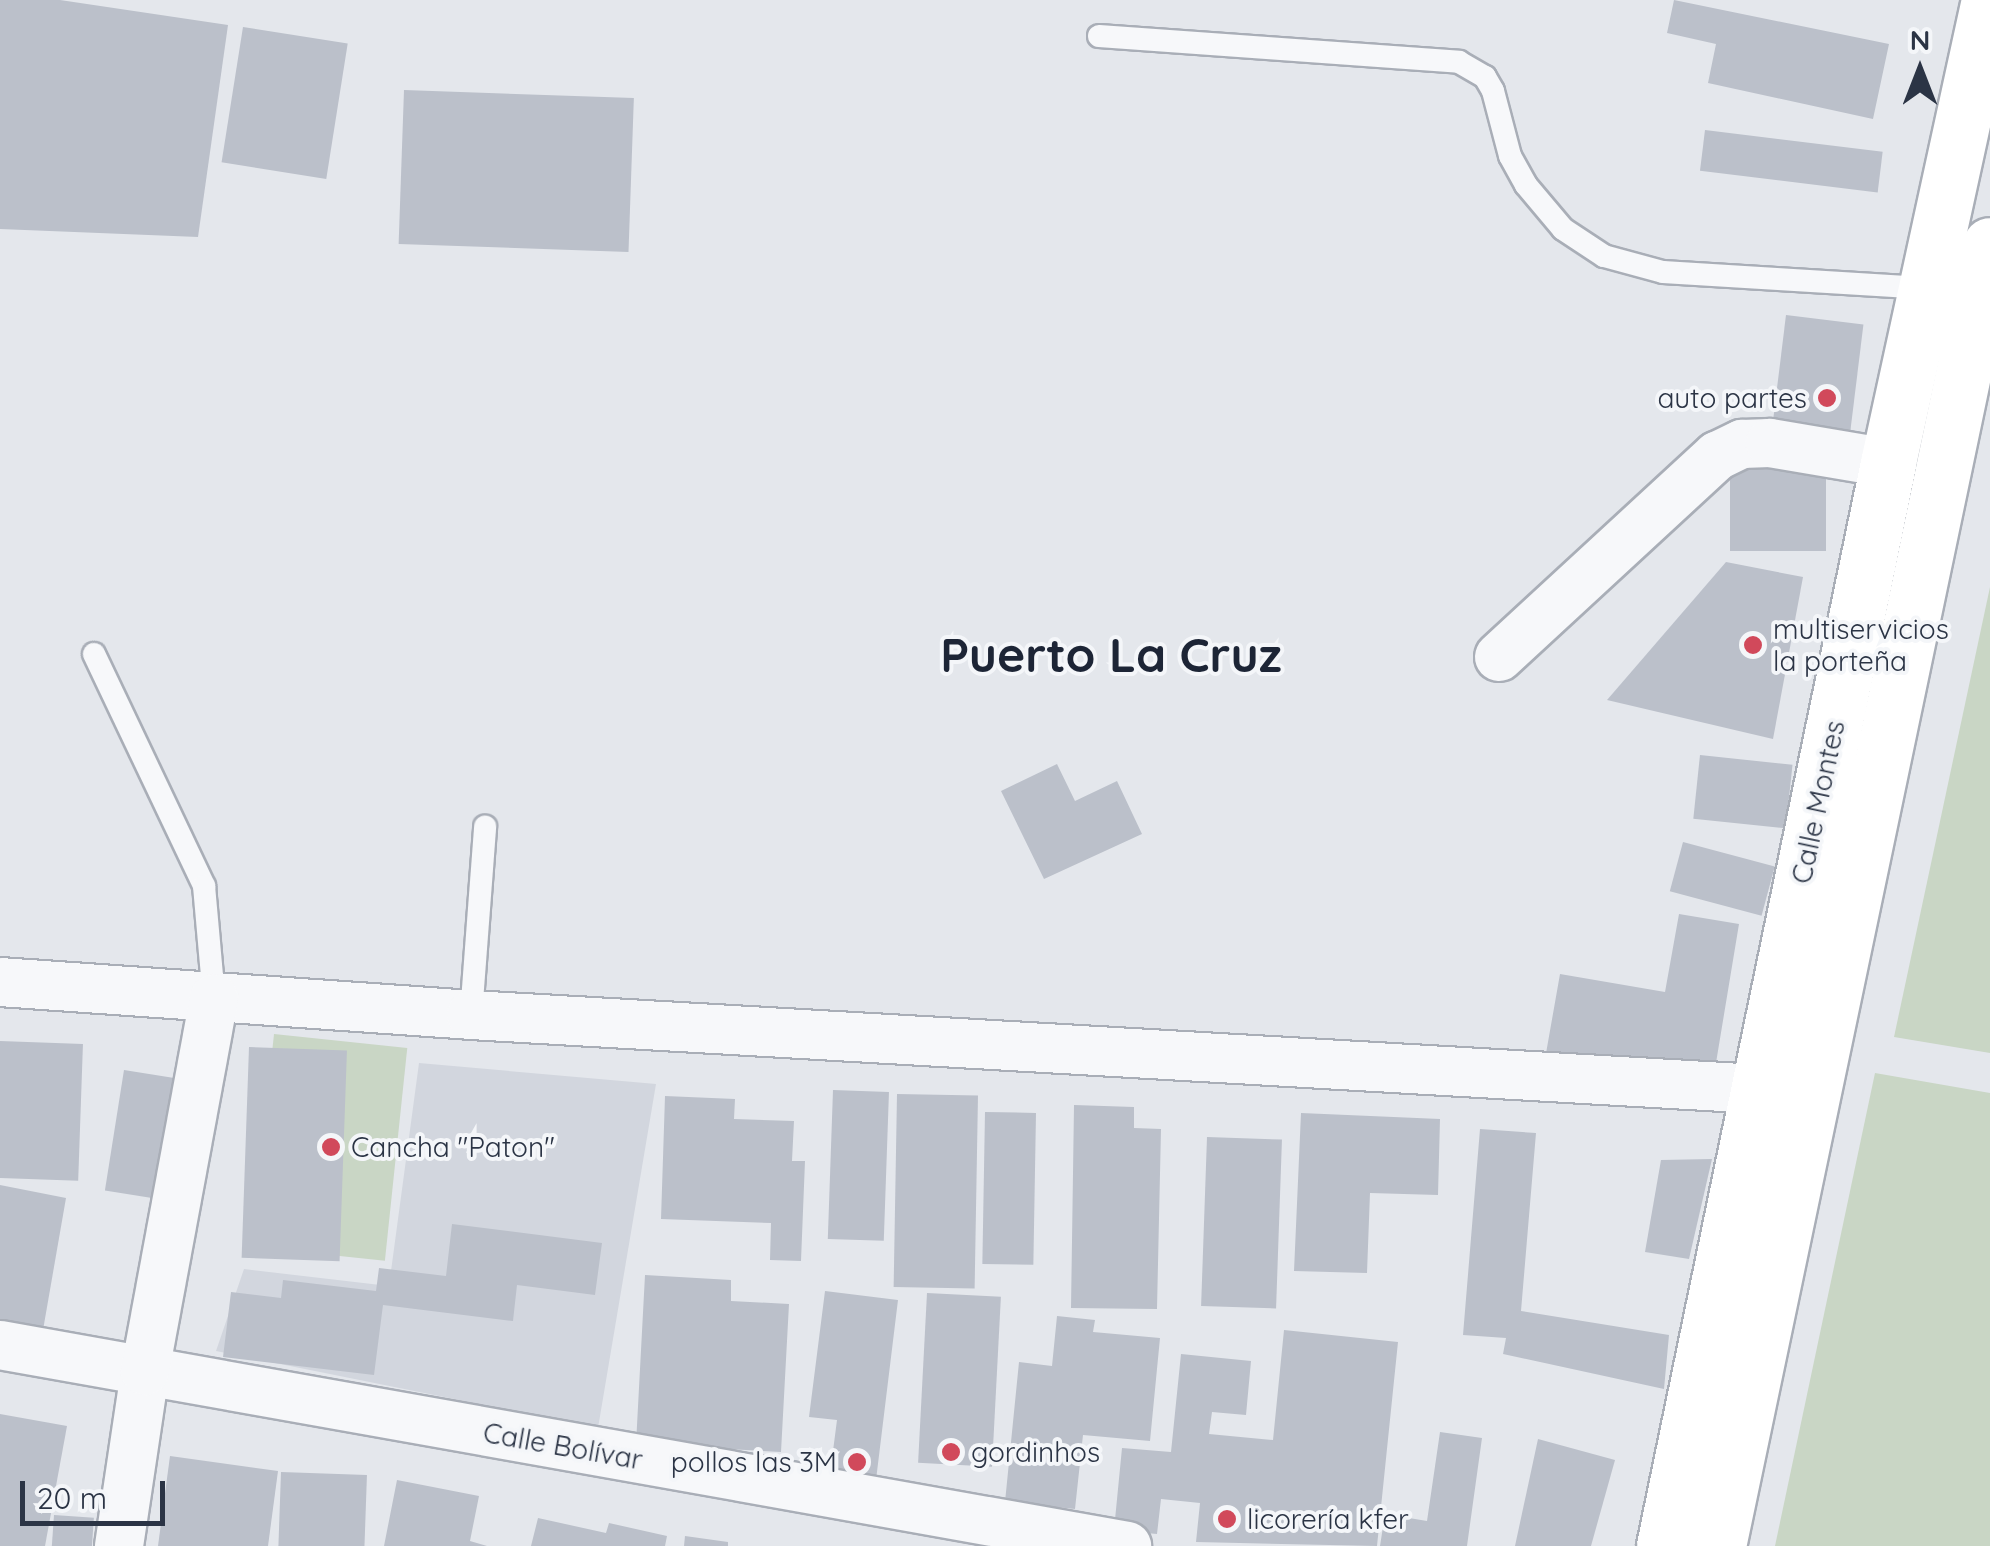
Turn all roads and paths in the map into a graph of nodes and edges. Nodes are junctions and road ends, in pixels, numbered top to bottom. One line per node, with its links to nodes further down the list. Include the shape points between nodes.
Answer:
1 (1989, 0): 4 (street, Calle Montes)
2 (1099, 36): 4 (lane, via 1459,62 1474,68 1493,91 1510,156 1546,212 1604,256 1663,272)
3 (1990, 245): 19 (street, Calle Montes)
4 (1927, 288): 5 (street, Calle Montes)
5 (1888, 463): 7 (street, via 1770,443 1742,444 1717,456); 12 (street, Calle Montes)
6 (94, 654): 10 (lane, via 204,886)
7 (1499, 658)
8 (484, 827): 11 (lane)
9 (0, 982): 10 (street)
10 (214, 998): 11 (street); 14 (street)
11 (471, 1015): 12 (street)
12 (1760, 1089): 18 (street, Calle Montes)
13 (0, 1346): 14 (street, Calle Bolívar)
14 (146, 1371): 15 (street, Calle Bolívar); 16 (street)
15 (959, 1531): 17 (street, Calle Bolívar)
16 (119, 1546)
17 (1127, 1546)
18 (1664, 1546)
19 (1718, 1546)

